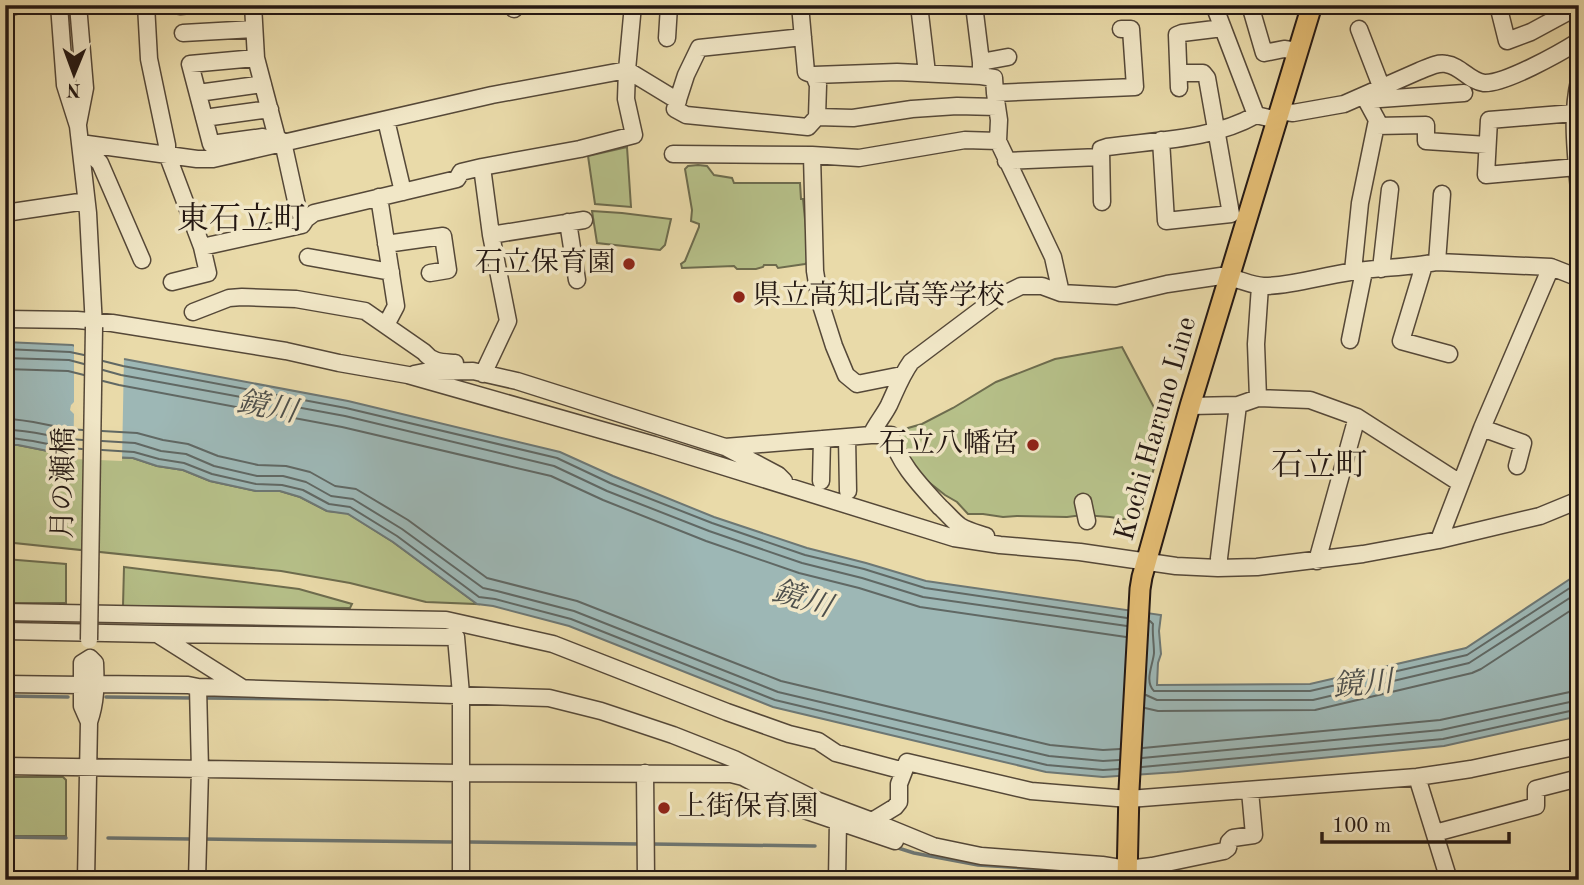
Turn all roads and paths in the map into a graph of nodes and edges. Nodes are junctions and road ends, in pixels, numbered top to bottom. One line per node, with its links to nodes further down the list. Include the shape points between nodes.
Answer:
1 (20, 5): 18 (street)
2 (59, 5): 51 (street, via 65,85)
3 (78, 5): 51 (street, via 85,88)
4 (146, 5): 56 (street, via 149,59)
5 (191, 5): 16 (street)
6 (253, 5): 19 (street)
7 (633, 5): 30 (street)
8 (660, 5): 25 (street, via 669,6)
9 (800, 5): 24 (street)
10 (919, 5): 32 (street)
11 (974, 5): 31 (street)
12 (1214, 5): 21 (street)
13 (1250, 5): 27 (street, via 1264,53)
14 (1312, 5): 27 (main road, Kochi Haruno Line)
15 (1498, 5): 17 (street, via 1507,41)
16 (180, 6)
17 (1579, 6)
18 (5, 8)
19 (254, 29): 23 (street); 29 (street)
20 (1121, 29): 40 (street, via 1132,29 1135,87)
21 (1223, 29): 44 (street); 50 (street, via 1177,35 1179,80 1203,73 1207,78)
22 (1359, 29): 36 (street)
23 (183, 33)
24 (803, 37): 33 (street, via 806,72); 41 (street, via 699,48)
25 (667, 38)
26 (1579, 41): 36 (street, via 1493,82 1473,80 1445,63)
27 (1298, 51): 45 (main road, Kochi Haruno Line)
28 (1008, 57): 31 (street)
29 (256, 58): 35 (street); 37 (street, via 190,64)
30 (627, 69): 41 (street); 48 (street); 61 (street, via 626,99 634,135)
31 (981, 69): 32 (street); 40 (street, via 994,78)
32 (928, 73): 33 (street)
33 (814, 75): 46 (street)
34 (1579, 81): 43 (street)
35 (263, 84): 37 (street); 42 (street)
36 (1381, 86): 39 (street)
37 (198, 93): 47 (street)
38 (1464, 93): 39 (street)
39 (1365, 98): 45 (street); 49 (street)
40 (996, 100): 46 (street, via 853,118); 54 (street)
41 (678, 101): 46 (street, via 675,109 686,115 808,127)
42 (270, 109): 47 (street); 52 (street)
43 (1574, 113): 55 (street, via 1489,120); 62 (street)
44 (1256, 115): 45 (street); 50 (street)
45 (1278, 115): 71 (main road, Kochi Haruno Line)
46 (817, 117)
47 (204, 118): 52 (street, via 211,144)
48 (386, 120): 52 (street); 65 (street)
49 (1376, 125): 55 (street, via 1426,125 1426,141); 81 (street, via 1360,202)
50 (1217, 130): 53 (street); 71 (street)
51 (79, 135): 56 (street); 68 (street, 月の瀬橋); 77 (street, via 100,163)
52 (279, 139): 56 (street, via 213,159); 72 (street, via 298,210)
53 (1161, 140): 59 (street, via 1107,147 1101,149); 71 (street, via 1166,221)
54 (998, 141): 58 (street, via 965,140 859,158); 60 (street)
55 (1488, 145): 62 (street, via 1486,175)
56 (166, 154): 75 (street)
57 (673, 154): 58 (street)
58 (812, 155): 98 (street, via 815,271 834,346 846,375 857,384)
59 (1100, 157): 60 (street); 69 (street)
60 (1006, 161): 89 (street, via 1053,257)
61 (482, 167): 65 (street, via 461,172 457,179); 73 (street)
62 (1577, 167): 64 (street)
63 (1390, 189): 80 (street)
64 (1579, 190)
65 (403, 192): 67 (street)
66 (1442, 194): 78 (street)
67 (379, 197): 72 (street); 74 (street)
68 (86, 201): 70 (street); 92 (street, 月の瀬橋)
69 (1102, 202)
70 (5, 213)
71 (1239, 217): 85 (main road, Kochi Haruno Line)
72 (306, 219): 75 (street, via 302,225)
73 (491, 235): 86 (street, via 570,219); 96 (street, via 508,321)
74 (386, 244): 82 (street); 83 (street, via 443,236 454,269)
75 (202, 247): 87 (street, via 209,279)
76 (308, 257): 82 (street)
77 (142, 260)
78 (1430, 263): 79 (street); 80 (street); 95 (street, via 1401,341)
79 (1551, 267): 84 (street); 103 (street)
80 (1381, 269): 81 (street)
81 (1358, 271): 88 (street); 94 (street)
82 (391, 272): 93 (street, via 396,306)
83 (430, 273)
84 (1578, 274)
85 (1230, 276): 88 (street); 89 (street, via 1116,296); 101 (main road, Kochi Haruno Line)
86 (576, 280)
87 (172, 282)
88 (1260, 286): 99 (street)
89 (1061, 293): 98 (street, via 1042,286 1021,286 995,299 911,362)
90 (193, 312): 93 (street, via 229,298 296,299 365,311)
91 (5, 319): 92 (street)
92 (94, 324): 97 (street, via 286,351); 128 (street, 月の瀬橋, bridge, via 89,640 90,658 95,663)
93 (386, 325): 96 (street, via 435,361 458,363)
94 (1350, 340)
95 (1449, 354)
96 (478, 372): 97 (street); 108 (street)
97 (408, 375): 107 (street)
98 (902, 375): 104 (street)
99 (1258, 398): 100 (street); 102 (street, via 1310,400)
100 (1238, 405): 101 (street); 119 (street)
101 (1191, 407): 121 (main road, Kochi Haruno Line)
102 (1357, 417): 111 (street); 120 (street)
103 (1482, 428): 109 (street, via 1523,443); 111 (street)
104 (871, 435): 105 (street); 118 (street, via 891,435 907,469 957,524 997,539)
105 (847, 437): 106 (street); 113 (street)
106 (822, 439): 108 (street); 110 (street)
107 (654, 445): 108 (street, via 668,441); 112 (street)
108 (725, 447): 112 (street, via 778,475)
109 (1517, 466)
110 (821, 481)
111 (1460, 483): 117 (street)
112 (791, 488): 118 (street, via 954,538)
113 (848, 491)
114 (1579, 500): 117 (street, via 1540,516)
115 (1083, 502): 116 (street)
116 (1087, 520)
117 (1439, 540): 120 (street)
118 (1000, 545): 121 (street, via 1080,552)
119 (1219, 558): 122 (street, via 1182,558); 123 (street, via 1244,557)
120 (1317, 561): 123 (street)
121 (1145, 566): 122 (street); 142 (main road, Kochi Haruno Line)
122 (1176, 566): 123 (street)
123 (1257, 568)
124 (5, 612): 136 (street, via 446,620 553,644 727,712 818,741 836,753)
125 (5, 631): 126 (street)
126 (157, 634): 130 (street); 131 (street, via 456,637)
127 (5, 684): 128 (street)
128 (88, 685): 129 (street); 134 (street, 月の瀬橋, via 82,706 89,722)
129 (198, 687): 130 (street); 135 (street)
130 (242, 688): 131 (street)
131 (461, 694): 137 (street); 144 (street, via 549,698 601,711 734,759 816,800)
132 (1579, 746): 139 (street)
133 (5, 766): 134 (street)
134 (88, 767): 135 (street); 148 (street, 月の瀬橋)
135 (200, 770): 137 (street); 149 (street)
136 (904, 771): 142 (street, via 907,762 1031,791); 144 (street, via 898,803)
137 (460, 773): 138 (street); 150 (street)
138 (645, 773): 143 (street, via 737,775 807,811); 151 (street)
139 (1418, 777): 141 (street); 145 (street)
140 (1579, 778): 145 (street, via 1536,789 1536,806)
141 (1250, 791): 142 (street); 147 (street, via 1254,835 1233,838 1224,851)
142 (1129, 794): 147 (main road, Kochi Haruno Line)
143 (838, 821): 146 (street, via 909,846); 152 (street)
144 (872, 821): 146 (street)
145 (1435, 833): 153 (street)
146 (933, 846): 147 (street, via 981,856 1102,864)
147 (1127, 874)
148 (86, 880)
149 (197, 880)
150 (461, 880)
151 (646, 880)
152 (837, 880)
153 (1449, 880)

